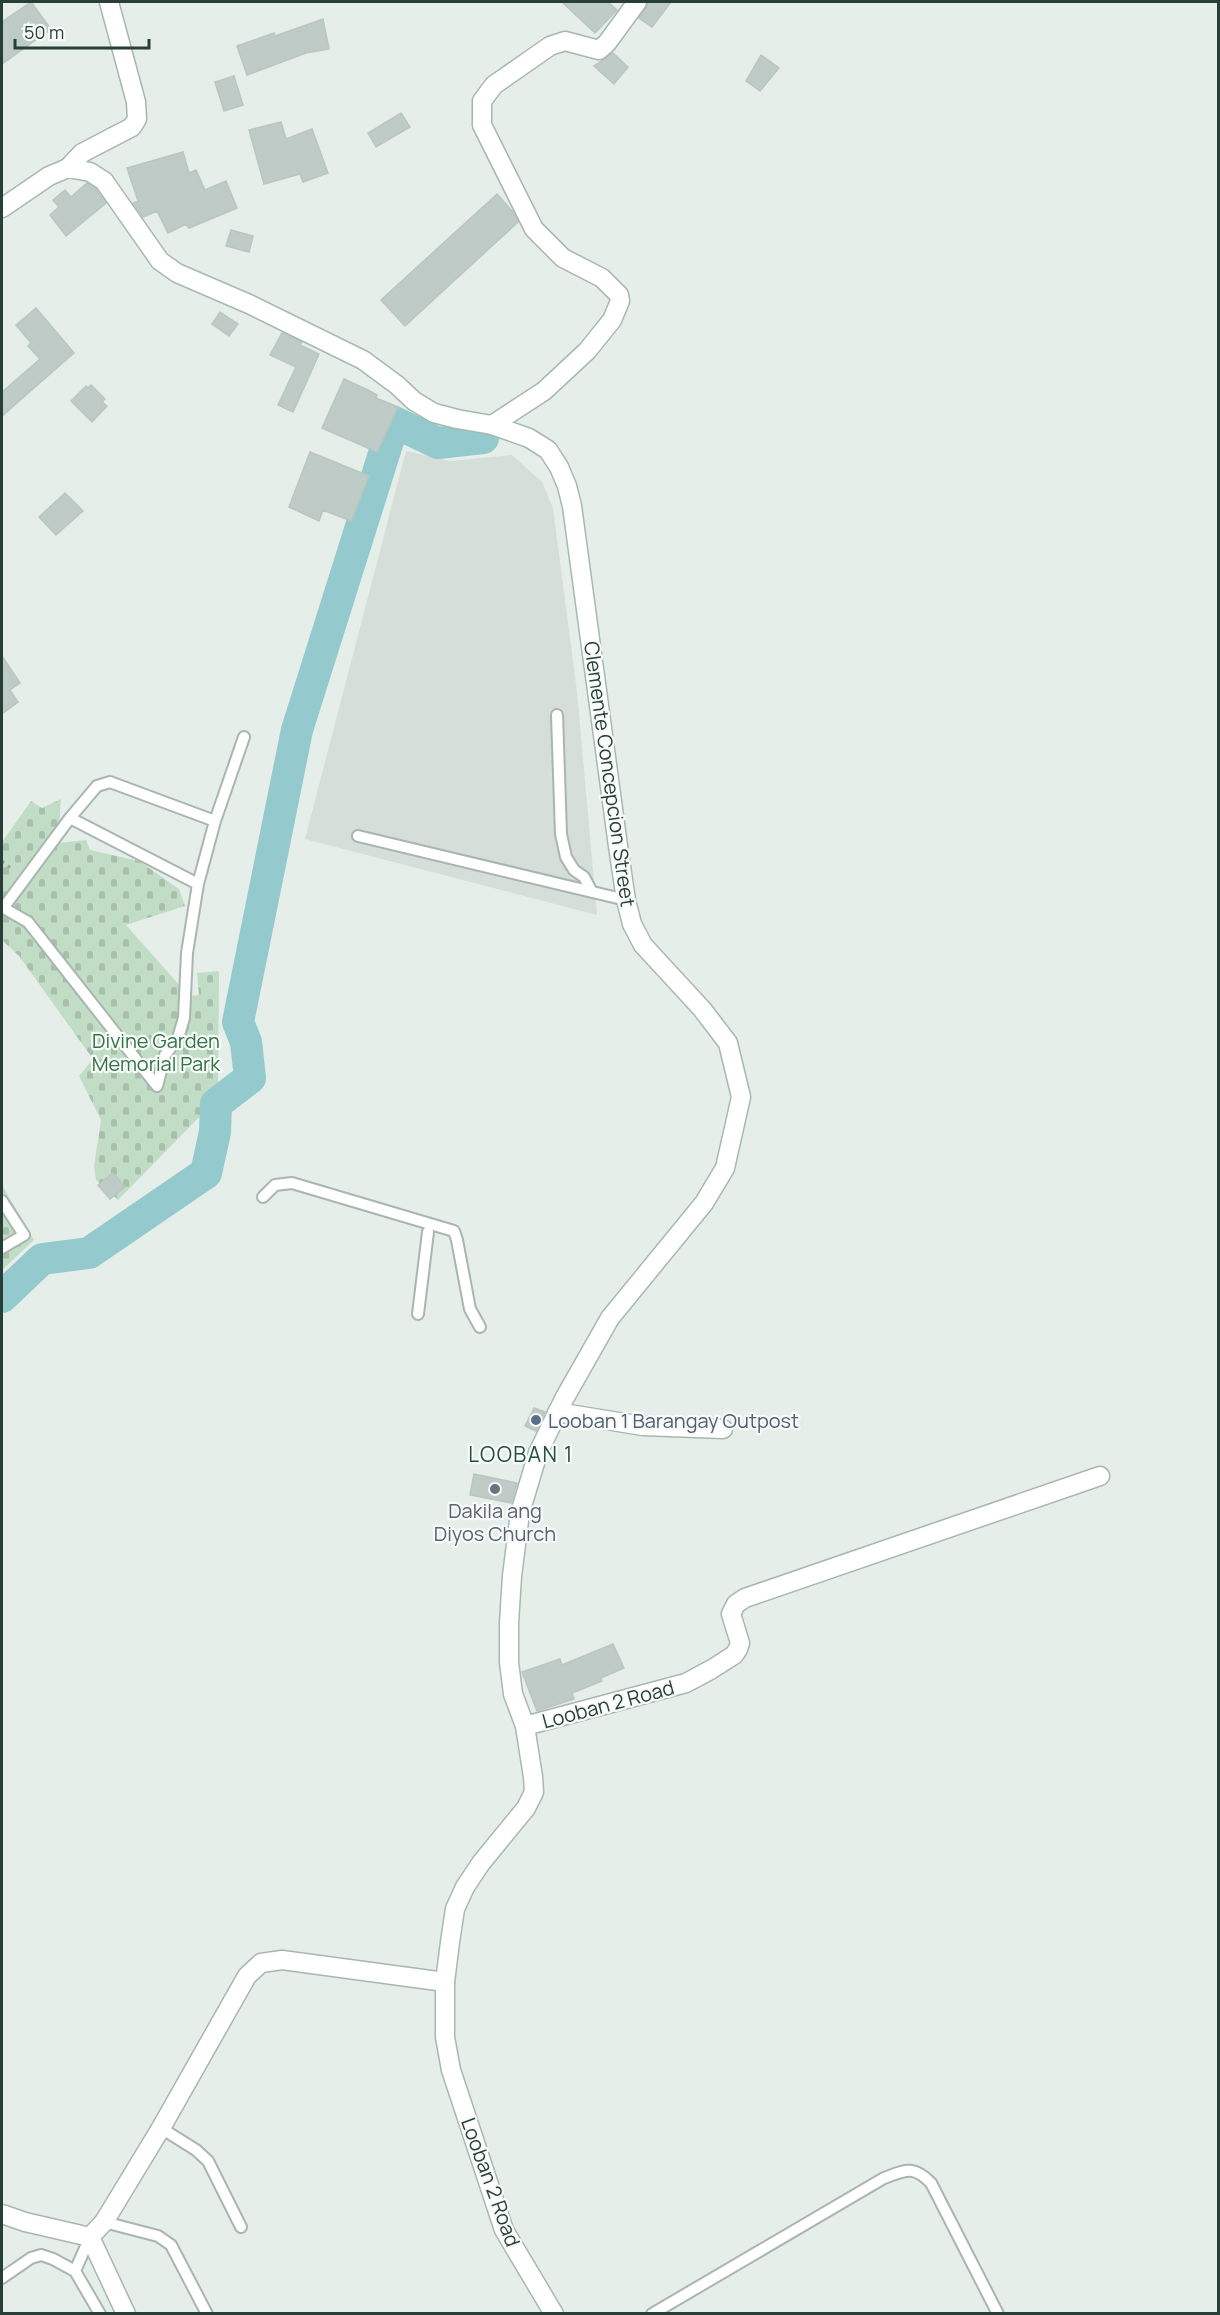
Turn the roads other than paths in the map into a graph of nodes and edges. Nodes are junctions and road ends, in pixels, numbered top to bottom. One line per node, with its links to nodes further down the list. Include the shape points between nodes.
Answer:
1 (109, 2): 3 (street, via 137,119 132,127 82,153)
2 (637, 2): 5 (street, via 599,50 565,41 550,46 494,85 482,101 482,125 534,229 563,258 602,278 620,301 612,320 587,351 544,391)
3 (68, 168): 4 (street, via 49,176); 5 (street, Clemente Concepcion Street, via 90,172 104,181 160,261 177,273 363,360 434,413)
4 (2, 208)
5 (492, 424): 13 (street, Clemente Concepcion Street, via 548,450 567,486)
6 (557, 715): 12 (lane, via 561,834 566,857)
7 (244, 737): 9 (lane)
8 (70, 818): 9 (lane, via 98,786 110,782); 11 (lane); 14 (lane)
9 (215, 821): 11 (lane)
10 (358, 836): 12 (lane)
11 (198, 884): 14 (lane, via 187,953 184,1018 178,1038 165,1055 157,1086 28,922)
12 (592, 892): 13 (lane)
13 (626, 900): 21 (street, Clemente Concepcion Street, via 643,945 728,1043 741,1097 724,1168 704,1203 610,1318)
14 (3, 907)
15 (263, 1197): 20 (lane, via 275,1185 292,1184 454,1231 470,1309)
16 (2, 1202): 18 (lane, via 24,1235)
17 (428, 1232): 19 (lane)
18 (2, 1248)
19 (418, 1314)
20 (480, 1327)
21 (557, 1412): 22 (street, via 643,1426); 24 (street, Clemente Concepcion Street, via 538,1454 520,1513 512,1576 509,1662 513,1694)
22 (723, 1429)
23 (1100, 1476): 24 (street, Looban 2 Road, via 746,1598 736,1604 731,1614 740,1643 738,1649 712,1669 686,1683)
24 (525, 1726): 25 (street, Looban 2 Road, via 534,1792 465,1887 455,1909)
25 (445, 1982): 26 (street, via 282,1960 261,1963 248,1976); 36 (street, Looban 2 Road, via 445,2037 455,2082 504,2230)
26 (161, 2128): 28 (street); 29 (lane, via 208,2161)
27 (2, 2214): 30 (street)
28 (104, 2222): 30 (street); 35 (lane, via 158,2236 171,2245)
29 (241, 2227)
30 (90, 2237): 31 (lane); 34 (street)
31 (75, 2271): 32 (lane, via 41,2256); 33 (lane)
32 (2, 2278)
33 (100, 2313)
34 (126, 2313)
35 (207, 2313)
36 (554, 2313)
37 (652, 2313): 38 (lane, via 884,2178 907,2169 920,2172 931,2183)
38 (999, 2313)

